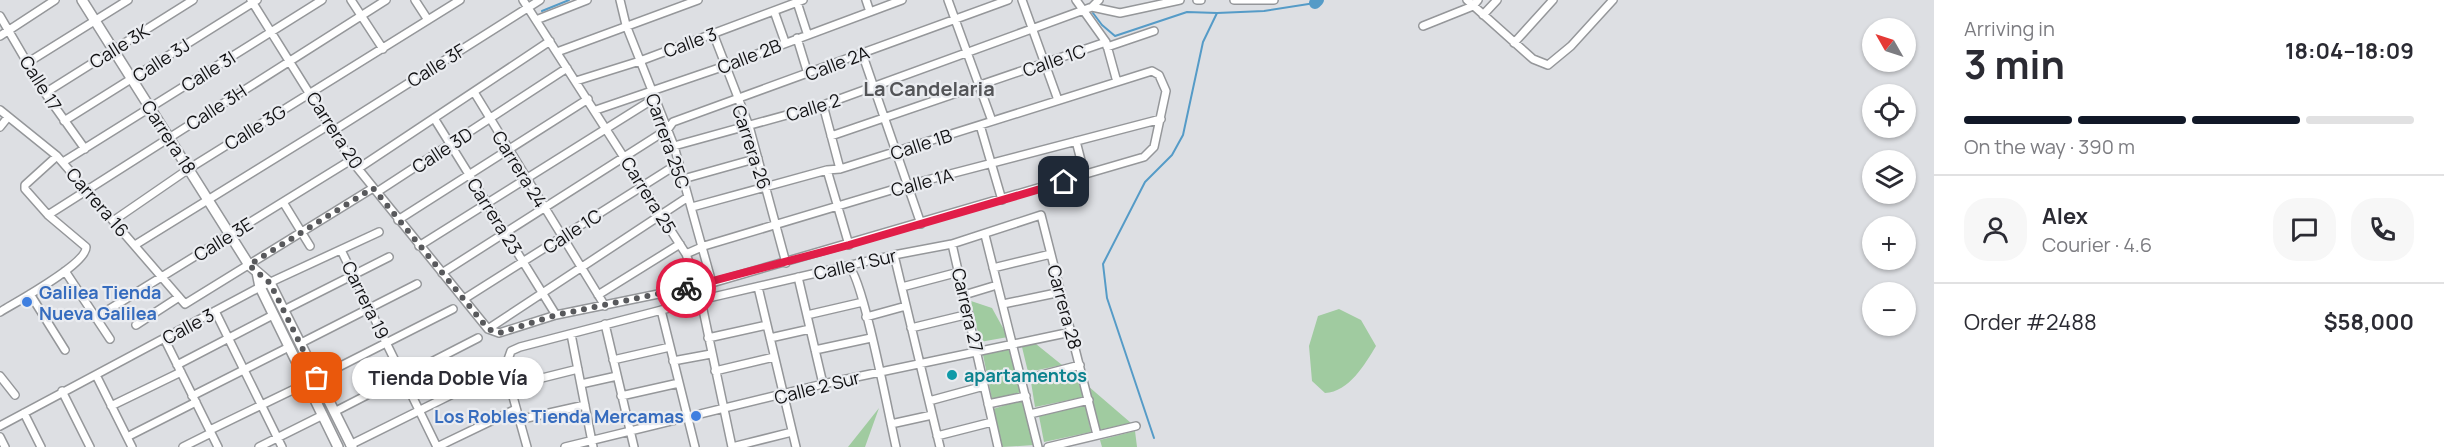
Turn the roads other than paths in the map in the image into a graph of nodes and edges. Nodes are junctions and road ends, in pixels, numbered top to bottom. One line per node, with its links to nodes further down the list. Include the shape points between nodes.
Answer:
1 (55, 0): 50 (street)
2 (82, 0): 46 (street, Carrera 18)
3 (129, 0): 46 (street)
4 (193, 0): 62 (street, Calle 3K)
5 (322, 0): 52 (street, Calle 3I)
6 (351, 0): 42 (street)
7 (386, 0): 42 (street, Calle 3H)
8 (416, 0): 44 (street)
9 (460, 0): 44 (street, Calle 3G)
10 (523, 0): 35 (street, Carrera 25)
11 (540, 0): 35 (street, Calle 3F)
12 (587, 0): 45 (street)
13 (620, 0): 47 (street, Carrera 25C)
14 (698, 0): 47 (street)
15 (866, 0): 39 (street)
16 (902, 0): 39 (street, Calle 2B)
17 (948, 0): 43 (street)
18 (1008, 0): 43 (street, Calle 2A)
19 (1022, 0): 49 (street)
20 (1076, 0): 37 (street)
21 (1099, 0): 34 (street)
22 (1146, 0): 36 (street)
23 (1180, 0): 36 (street)
24 (1236, 0): 25 (street)
25 (1274, 0)
26 (1467, 0): 32 (street)
27 (1497, 0): 40 (street)
28 (1553, 0): 59 (street)
29 (1613, 0): 59 (street, via 1548,65 1538,63)
30 (254, 1): 52 (street, Carrera 20); 73 (street, Calle 3J)
31 (800, 1): 33 (street, Calle 3); 54 (street)
32 (1476, 3): 40 (street); 48 (street)
33 (784, 4): 38 (street, Calle 3)
34 (1092, 7): 36 (street, via 1120,13); 37 (street, Calle 2)
35 (528, 8): 45 (street, Carrera 25); 100 (street, Calle 3F)
36 (1149, 8)
37 (1083, 10): 49 (street, Calle 2); 60 (street)
38 (774, 11): 53 (street, Calle 3); 58 (street)
39 (870, 12): 54 (street, Calle 2B)
40 (1483, 15): 59 (street)
41 (0, 16): 50 (street, Calle 17)
42 (361, 16): 61 (street); 66 (street, Calle 3H)
43 (955, 19): 64 (street, Calle 2A); 65 (street)
44 (428, 20): 61 (street, Calle 3G)
45 (536, 20): 57 (street, Carrera 25)
46 (96, 21): 62 (street, Carrera 18); 68 (street)
47 (626, 26): 63 (street); 67 (street, Carrera 25C)
48 (1423, 26)
49 (1032, 28): 65 (street, Calle 2); 69 (street)
50 (9, 29): 55 (street); 68 (street, Calle 17)
51 (1154, 31): 60 (street, Calle 1C)
52 (271, 32): 66 (street, Carrera 20); 86 (street, Calle 3I)
53 (713, 33): 67 (street, Calle 3); 70 (street, Carrera 26)
54 (807, 33): 56 (street, Calle 2B)
55 (0, 36)
56 (797, 38): 58 (street, Calle 2B); 72 (street)
57 (550, 41): 63 (street, Carrera 25); 79 (street)
58 (785, 42): 70 (street, Calle 2B)
59 (1514, 43)
60 (1107, 45): 69 (street, Calle 1C); 75 (street)
61 (383, 49): 78 (street, Calle 3G)
62 (114, 50): 73 (street, Carrera 18); 80 (street, Calle 3K)
63 (557, 52): 71 (street, Carrera 25)
64 (862, 53): 72 (street, Calle 2A); 77 (street)
65 (968, 54): 76 (street); 77 (street, Calle 2)
66 (290, 60): 78 (street, Carrera 20); 103 (street, Calle 3H)
67 (640, 61): 74 (street, Calle 3); 81 (street, Carrera 25C)
68 (27, 63): 80 (street, Calle 17)
69 (1044, 64): 76 (street, Calle 1C); 84 (street)
70 (725, 66): 81 (street, Calle 2B); 83 (street, Carrera 26)
71 (567, 69): 74 (street, Carrera 25); 93 (street, Calle 3D)
72 (808, 74): 83 (street, Calle 2A)
73 (131, 79): 86 (street, Carrera 18); 95 (street, Calle 3J)
74 (576, 81): 82 (street, Carrera 25)
75 (1117, 82): 84 (street, Calle 1B); 92 (street, Calle 1B, via 1152,70 1159,75 1166,91)
76 (979, 86): 91 (street, Calle 1C); 94 (street)
77 (874, 87): 85 (street, Calle 2); 91 (street)
78 (310, 92): 100 (street, Carrera 20); 117 (street, Calle 3G)
79 (474, 92): 90 (street); 93 (street, Carrera 24)
80 (45, 93): 95 (street, Calle 17)
81 (653, 95): 88 (street, Calle 2B); 99 (street); 101 (street, Carrera 25C)
82 (588, 99): 88 (street, Carrera 25); 108 (street)
83 (737, 100): 97 (street, Carrera 26); 101 (street, Calle 2A, via 673,122)
84 (1058, 100): 94 (street, Calle 1B)
85 (823, 105): 97 (street, Calle 2); 102 (street)
86 (150, 107): 103 (street, Carrera 18); 107 (street, Calle 3I)
87 (0, 110): 89 (street, Carrera 16)
88 (596, 110): 99 (street, Carrera 25)
89 (8, 117): 98 (street); 110 (street, Carrera 16)
90 (434, 118): 105 (street, Carrera 23); 118 (street)
91 (884, 118): 102 (street, Calle 1C); 109 (street)
92 (1161, 119): 104 (street, Calle 1A); 122 (street, via 1154,147 1144,157)
93 (489, 120): 105 (street, Calle 3D); 108 (street, Carrera 24)
94 (992, 121): 96 (street, Calle 1B)
95 (64, 122): 107 (street, Calle 17)
96 (980, 125): 109 (street, Calle 1B); 116 (street)
97 (749, 126): 106 (street, Calle 2); 112 (street, Carrera 26)
98 (0, 127)
99 (607, 127): 111 (street, Carrera 25); 123 (street)
100 (331, 128): 113 (street, Carrera 20); 131 (street, Calle 3F)
101 (668, 129): 106 (street, Carrera 25C); 111 (street)
102 (831, 136): 119 (street)
103 (169, 137): 117 (street, Carrera 18); 128 (street, Calle 3H)
104 (1076, 141): 116 (street, Calle 1A); 122 (street)
105 (449, 145): 121 (street, Carrera 23); 129 (street, Calle 3D)
106 (674, 146): 115 (street, Carrera 25C)
107 (85, 148): 114 (street, Calle 3I)
108 (509, 150): 121 (street); 123 (street, Carrera 24)
109 (896, 152): 119 (street, Calle 1B); 126 (street)
110 (57, 156): 114 (street, Carrera 16); 138 (street, via 26,185 26,191)
111 (626, 157): 125 (street, Carrera 25); 136 (street)
112 (758, 158): 124 (street); 127 (street, Carrera 26)
113 (351, 160): 118 (street, Carrera 20); 133 (street, Calle 3E)
114 (63, 162): 128 (street, Carrera 16)
115 (679, 163): 124 (street, Carrera 25C); 125 (street, Calle 1C)
116 (992, 163): 126 (street, Calle 1A); 132 (street)
117 (190, 168): 131 (street, Carrera 18); 141 (street, Calle 3G)
118 (359, 168): 129 (street, Carrera 20)
119 (840, 169): 120 (street, Calle 1B)
120 (827, 170): 127 (street, Calle 1B); 135 (street)
121 (469, 175): 134 (street, Carrera 23); 142 (street)
122 (1085, 176): 132 (street)
123 (527, 178): 134 (street); 136 (street, Carrera 24)
124 (683, 179): 130 (street, Carrera 25C)
125 (643, 185): 139 (street, Carrera 25); 150 (street, Calle 1C)
126 (908, 185): 135 (street, Calle 1A); 144 (street)
127 (766, 188): 137 (street, Calle 1B); 143 (street, Carrera 26)
128 (85, 189): 138 (street, Calle 3H); 141 (street, Carrera 16)
129 (375, 190): 142 (street, Carrera 20); 146 (street, Calle 3D)
130 (688, 197): 137 (street, Carrera 25C); 139 (street)
131 (209, 200): 148 (street, Carrera 18); 153 (street, Calle 3F)
132 (1002, 200): 144 (street)
133 (283, 202): 146 (street); 148 (street, Calle 3E)
134 (488, 203): 145 (street, Carrera 23); 156 (street)
135 (838, 206): 143 (street, Calle 1A); 154 (street)
136 (544, 207): 145 (street); 150 (street, Carrera 24)
137 (692, 207): 157 (street, Carrera 25C)
138 (48, 215): 169 (street, via 86,247 83,258)
139 (661, 215): 151 (street, Carrera 25); 165 (street)
140 (1041, 215): 149 (street, Calle 1 Sur, via 987,231); 160 (street, Carrera 28)
141 (113, 220): 153 (street, Carrera 16)
142 (398, 220): 156 (street, Carrera 20)
143 (776, 224): 157 (street, Calle 1A); 164 (street, Carrera 26)
144 (921, 224): 154 (street)
145 (504, 231): 163 (street, Carrera 23); 171 (street)
146 (301, 232): 155 (street); 168 (street, Calle 3D)
147 (379, 232): 158 (street, Calle 3)
148 (230, 234): 168 (street, Carrera 18); 173 (street, Calle 3E)
149 (985, 235): 152 (street, Calle 1 Sur); 167 (street)
150 (562, 237): 163 (street, Calle 1C); 165 (street, Carrera 24)
151 (680, 244): 159 (street, Carrera 25); 186 (street)
152 (952, 244): 161 (street, Calle 1 Sur); 170 (street, Carrera 27)
153 (135, 245): 173 (street, Carrera 16)
154 (849, 245): 164 (street)
155 (310, 246)
156 (419, 246): 171 (street, Carrera 20)
157 (704, 246): 159 (street, Calle 1A); 176 (street, Carrera 25C)
158 (342, 250): 172 (street, Carrera 19); 175 (street, Calle 3)
159 (686, 254): 184 (street, Carrera 25)
160 (1051, 254): 167 (street); 183 (street, Carrera 28)
161 (894, 255): 166 (street, Calle 1 Sur); 181 (street)
162 (389, 257): 172 (street)
163 (523, 262): 182 (street, Carrera 23); 189 (street, Calle 1C)
164 (786, 263): 176 (street)
165 (581, 267): 182 (street); 186 (street, Carrera 24)
166 (849, 267): 174 (street, Calle 1 Sur); 190 (street, via 855,272)
167 (993, 268): 178 (street)
168 (253, 269): 175 (street, Carrera 18); 179 (street, Carrera 18); 191 (street, Calle 3D)
169 (65, 271): 185 (street); 206 (street)
170 (959, 272): 181 (street); 187 (street, Carrera 27)
171 (442, 273): 189 (street, Carrera 20)
172 (353, 274): 195 (street, Carrera 19); 197 (street)
173 (162, 277): 188 (street, Carrera 16); 206 (street, Calle 3E)
174 (798, 277): 180 (street, Calle 1 Sur); 204 (street)
175 (270, 283): 179 (street, Calle 3); 197 (street, Carrera 18)
176 (712, 283): 184 (street)
177 (417, 284): 195 (street)
178 (997, 285): 187 (street); 192 (street)
179 (260, 287): 199 (street, Calle 3); 202 (street, Carrera 18)
180 (758, 287): 184 (street, Calle 1 Sur); 209 (street)
181 (902, 287): 194 (street)
182 (542, 291): 203 (street, Carrera 23); 211 (street)
183 (1061, 292): 192 (street); 213 (street, Carrera 28)
184 (699, 293): 193 (street); 198 (street, Calle 1 Sur); 218 (street, Carrera 25)
185 (30, 294): 200 (street); 227 (street)
186 (598, 295): 193 (street, Carrera 24)
187 (964, 295): 201 (street, Carrera 27)
188 (179, 297): 191 (street, Carrera 16); 208 (street)
189 (464, 298): 211 (street, Carrera 20)
190 (862, 302): 204 (street); 205 (street)
191 (185, 304)
192 (1003, 304): 224 (street)
193 (605, 306): 203 (street)
194 (906, 306): 205 (street); 210 (street)
195 (370, 308): 222 (street, Carrera 19); 223 (street)
196 (453, 309): 222 (street)
197 (284, 310): 223 (street, Carrera 18)
198 (661, 310): 207 (street, Calle 1 Sur); 226 (street)
199 (215, 311): 215 (street, Calle 3); 216 (street)
200 (0, 312)
201 (969, 314): 210 (street); 229 (street, Carrera 27)
202 (273, 315): 216 (street); 225 (street, Carrera 18)
203 (556, 315): 211 (street, via 499,333)
204 (807, 315): 212 (street)
205 (866, 317): 220 (street)
206 (95, 318): 221 (street)
207 (605, 324): 214 (street, Calle 1 Sur); 233 (street)
208 (136, 325)
209 (767, 325): 218 (street); 219 (street)
210 (911, 327): 236 (street)
211 (488, 329)
212 (810, 329): 219 (street); 228 (street)
213 (1071, 332): 224 (street, Calle 2 Sur); 238 (street, Carrera 28)
214 (571, 334): 239 (street, Calle 1 Sur, via 511,351); 240 (street)
215 (164, 338): 237 (street); 245 (street, Calle 3)
216 (229, 338): 237 (street); 241 (street)
217 (478, 338): 246 (street)
218 (708, 338): 230 (street, Carrera 25)
219 (770, 338): 231 (street)
220 (871, 338): 228 (street); 244 (street)
221 (110, 339)
222 (387, 342): 246 (street, Carrera 19); 249 (street)
223 (301, 343): 232 (street, Carrera 18)
224 (1012, 344): 229 (street, Calle 2 Sur); 250 (street)
225 (289, 347): 235 (street, Carrera 18); 241 (street)
226 (670, 347): 233 (street); 234 (street)
227 (65, 350)
228 (815, 350): 254 (street)
229 (977, 350): 236 (street, Calle 2 Sur); 256 (street, Carrera 27)
230 (711, 354): 234 (street); 242 (street, Carrera 25)
231 (774, 357): 242 (street); 259 (street)
232 (308, 358): 235 (street); 249 (street, Carrera 18)
233 (613, 360): 247 (street)
234 (673, 361): 252 (street)
235 (297, 363): 251 (street, Carrera 18)
236 (919, 363): 244 (street, Calle 2 Sur); 264 (street)
237 (177, 364): 243 (street)
238 (1080, 364): 250 (street); 263 (street, Carrera 28)
239 (505, 368): 255 (street); 269 (street)
240 (578, 369): 253 (street); 255 (street)
241 (244, 370): 262 (street); 265 (street)
242 (715, 371): 271 (street, Carrera 25)
243 (181, 372): 262 (street); 267 (street)
244 (879, 372): 254 (street, Calle 2 Sur); 280 (street)
245 (96, 375): 257 (street, Calle 3); 267 (street)
246 (404, 375): 269 (street, Carrera 19); 272 (street)
247 (617, 375): 253 (street); 260 (street)
248 (0, 376): 258 (street)
249 (317, 378): 272 (street, Carrera 18)
250 (1022, 380): 261 (street)
251 (307, 383): 265 (street); 275 (street, Carrera 18)
252 (679, 383): 260 (street); 277 (street)
253 (580, 384): 268 (street)
254 (823, 384): 259 (street, Calle 2 Sur)
255 (510, 386): 270 (street)
256 (984, 386): 264 (street); 266 (street, Carrera 27)
257 (62, 391): 273 (street, Calle 3); 296 (street)
258 (15, 395)
259 (783, 395): 271 (street, Calle 2 Sur); 285 (street)
260 (621, 396): 284 (street)
261 (1026, 396): 266 (street); 274 (street)
262 (194, 399): 283 (street); 289 (street)
263 (1089, 399): 274 (street); 286 (street, Carrera 28)
264 (928, 401): 276 (street)
265 (261, 404): 283 (street); 290 (street)
266 (988, 404): 279 (street, Carrera 27)
267 (111, 405): 289 (street)
268 (585, 405): 278 (street); 291 (street)
269 (420, 409): 292 (street); 303 (street, Carrera 19)
270 (516, 410): 278 (street); 303 (street)
271 (722, 410): 277 (street, Calle 2 Sur); 307 (street, Carrera 25)
272 (333, 412): 292 (street, Carrera 18)
273 (24, 413): 281 (street, Calle 3); 295 (street)
274 (1030, 414): 312 (street)
275 (322, 415): 290 (street); 302 (street, Carrera 18)
276 (932, 415): 280 (street); 287 (street)
277 (688, 418): 284 (street, Calle 2 Sur); 306 (street)
278 (518, 420): 293 (street)
279 (992, 422): 287 (street); 311 (street, Carrera 27)
280 (891, 424): 309 (street)
281 (0, 426)
282 (1136, 426): 286 (street)
283 (210, 432): 298 (street); 299 (street)
284 (630, 432): 291 (street, Calle 2 Sur); 305 (street)
285 (792, 432): 307 (street); 308 (street)
286 (1096, 435): 313 (street)
287 (937, 436): 310 (street)
288 (0, 437): 294 (street)
289 (127, 437): 297 (street)
290 (278, 438): 300 (street); 301 (street)
291 (592, 444): 304 (street, Calle 2 Sur)
292 (351, 446)
293 (524, 446)
294 (5, 447)
295 (41, 447)
296 (90, 447)
297 (132, 447)
298 (183, 447)
299 (218, 447)
300 (259, 447)
301 (282, 447)
302 (338, 447)
303 (437, 447)
304 (565, 447)
305 (634, 447)
306 (695, 447)
307 (732, 447)
308 (796, 447)
309 (896, 447)
310 (940, 447)
311 (998, 447)
312 (1038, 447)
313 (1048, 447)

